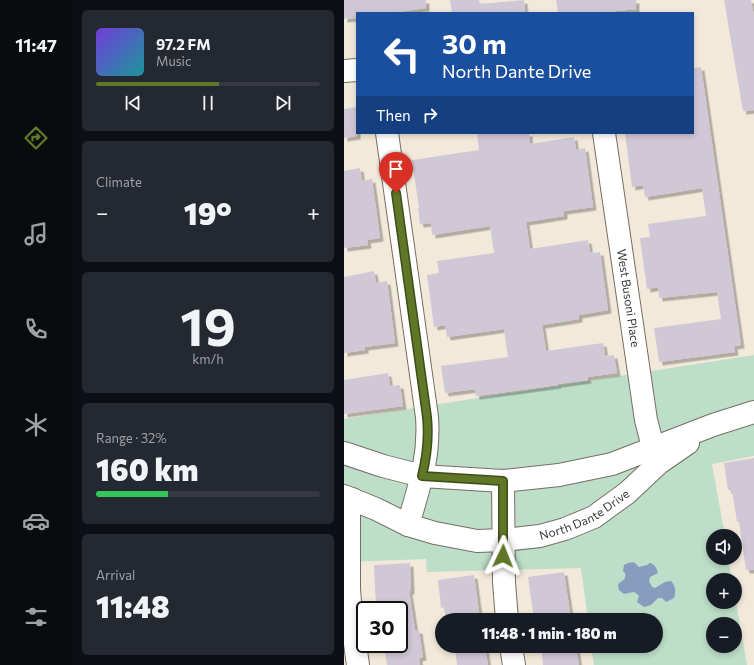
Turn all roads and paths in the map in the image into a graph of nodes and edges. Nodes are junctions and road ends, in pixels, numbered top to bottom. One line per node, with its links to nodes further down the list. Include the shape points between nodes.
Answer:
1 (356, 70): 2 (street)
2 (344, 71)
3 (387, 134): 8 (street, via 427,417 427,456)
4 (604, 134): 7 (street, West Busoni Place, via 646,420)
5 (754, 412): 7 (street, North Dante Drive, via 713,425)
6 (344, 453): 8 (street, North Dante Drive)
7 (656, 455): 9 (street, North Dante Drive, via 559,475); 12 (street, North Dante Drive, via 627,493 594,517 540,536)
8 (422, 476): 9 (street, North Dante Drive); 11 (street)
9 (503, 481): 12 (street)
10 (348, 497): 11 (street, North Dante Drive); 15 (street, via 351,615)
11 (408, 525): 12 (street, North Dante Drive, via 477,541)
12 (504, 540): 13 (street)
13 (507, 613)
14 (512, 653): 16 (street)
15 (358, 665)
16 (514, 665)

